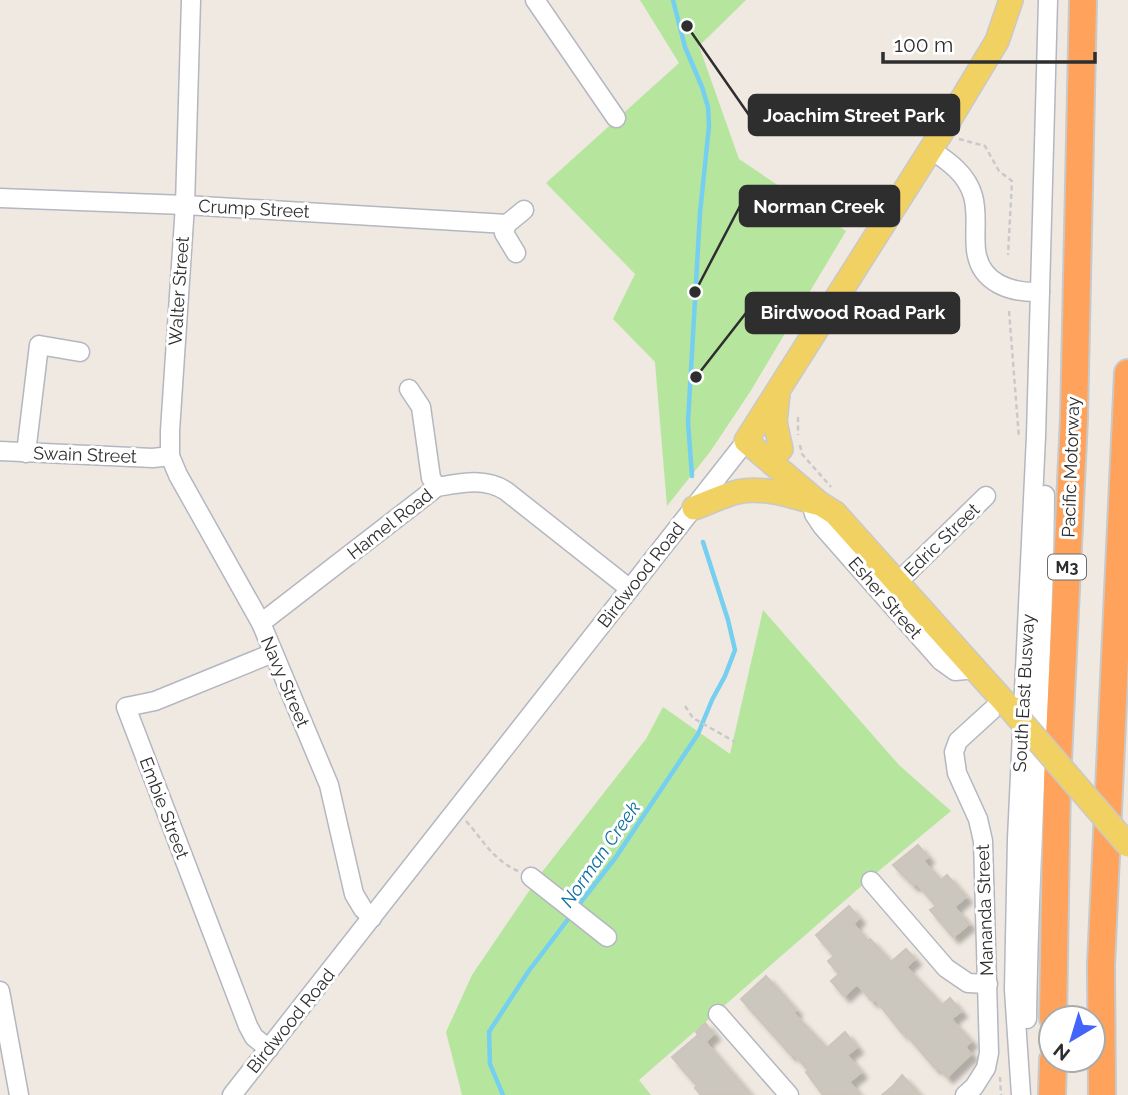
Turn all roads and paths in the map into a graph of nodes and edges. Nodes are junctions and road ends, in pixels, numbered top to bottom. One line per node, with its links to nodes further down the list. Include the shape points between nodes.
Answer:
1 (191, 0): 12 (street, Walter Street)
2 (535, 0): 8 (street)
3 (1011, 0): 7 (main road)
4 (1018, 0): 7 (main road)
5 (1083, 0): 49 (highway, Pacific Motorway / M3, via 1073,418 1056,780)
6 (1047, 8): 17 (street, South East Busway)
7 (1005, 22): 9 (main road)
8 (616, 118)
9 (944, 128): 10 (main road); 16 (path, via 960,139 985,146 999,171 1012,181)
10 (930, 149): 17 (street, via 951,163 970,188 976,250 983,269 1003,288); 21 (main road)
11 (0, 198): 12 (street, Crump Street)
12 (184, 205): 14 (street, Crump Street); 27 (street, Walter Street)
13 (524, 210): 14 (street)
14 (507, 224): 15 (street, via 504,233)
15 (516, 253)
16 (1008, 256)
17 (1040, 292): 57 (street, South East Busway, via 1045,585)
18 (80, 352): 26 (street, via 39,345)
19 (1128, 373): 23 (highway)
20 (410, 389): 28 (street, via 421,407 431,478)
21 (779, 389): 22 (main road); 24 (main road, via 775,422)
22 (750, 434): 24 (main road, Esher Street); 29 (street); 31 (main road, Esher Street)
23 (1126, 444): 59 (highway, via 1101,965)
24 (782, 449): 31 (main road, Esher Street, via 826,495)
25 (0, 451): 26 (street, Swain Street)
26 (26, 453): 27 (street, Swain Street)
27 (170, 456): 35 (street, Navy Street)
28 (437, 487): 34 (street, Hamel Road, via 473,482 498,486); 35 (street, Hamel Road)
29 (717, 490): 31 (main road, via 759,491); 32 (main road)
30 (986, 496): 33 (street, Edric Street)
31 (822, 506): 33 (main road, Esher Street); 37 (street, Esher Street, via 814,514 822,526 941,661 955,671)
32 (694, 508): 34 (street, Birdwood Road)
33 (897, 583): 37 (main road, Esher Street)
34 (630, 589): 41 (street, Birdwood Road)
35 (261, 623): 36 (street, Navy Street)
36 (273, 653): 45 (street, Navy Street, via 329,785 354,894); 51 (street, Embie Street, via 155,701 126,706 248,1026)
37 (976, 669): 38 (main road, Esher Street)
38 (1005, 703): 42 (main road, Esher Street, bridge); 47 (street, Mananda Street, via 958,741 954,762 984,841)
39 (685, 706): 40 (path, via 693,718)
40 (735, 742)
41 (456, 811): 43 (path, via 504,865); 45 (street, Birdwood Road)
42 (1128, 845)
43 (531, 877): 46 (street)
44 (871, 881): 47 (street, via 946,968 968,983)
45 (372, 918): 51 (street, Birdwood Road)
46 (607, 937)
47 (988, 984): 56 (street, Mananda Street, via 986,1069)
48 (0, 991): 53 (street)
49 (1054, 1004)
50 (718, 1014): 55 (street)
51 (269, 1049): 54 (street, Birdwood Road)
52 (1053, 1074): 58 (highway)
53 (19, 1095)
54 (232, 1095)
55 (789, 1095)
56 (965, 1095)
57 (1023, 1095)
58 (1052, 1095)
59 (1102, 1095)

